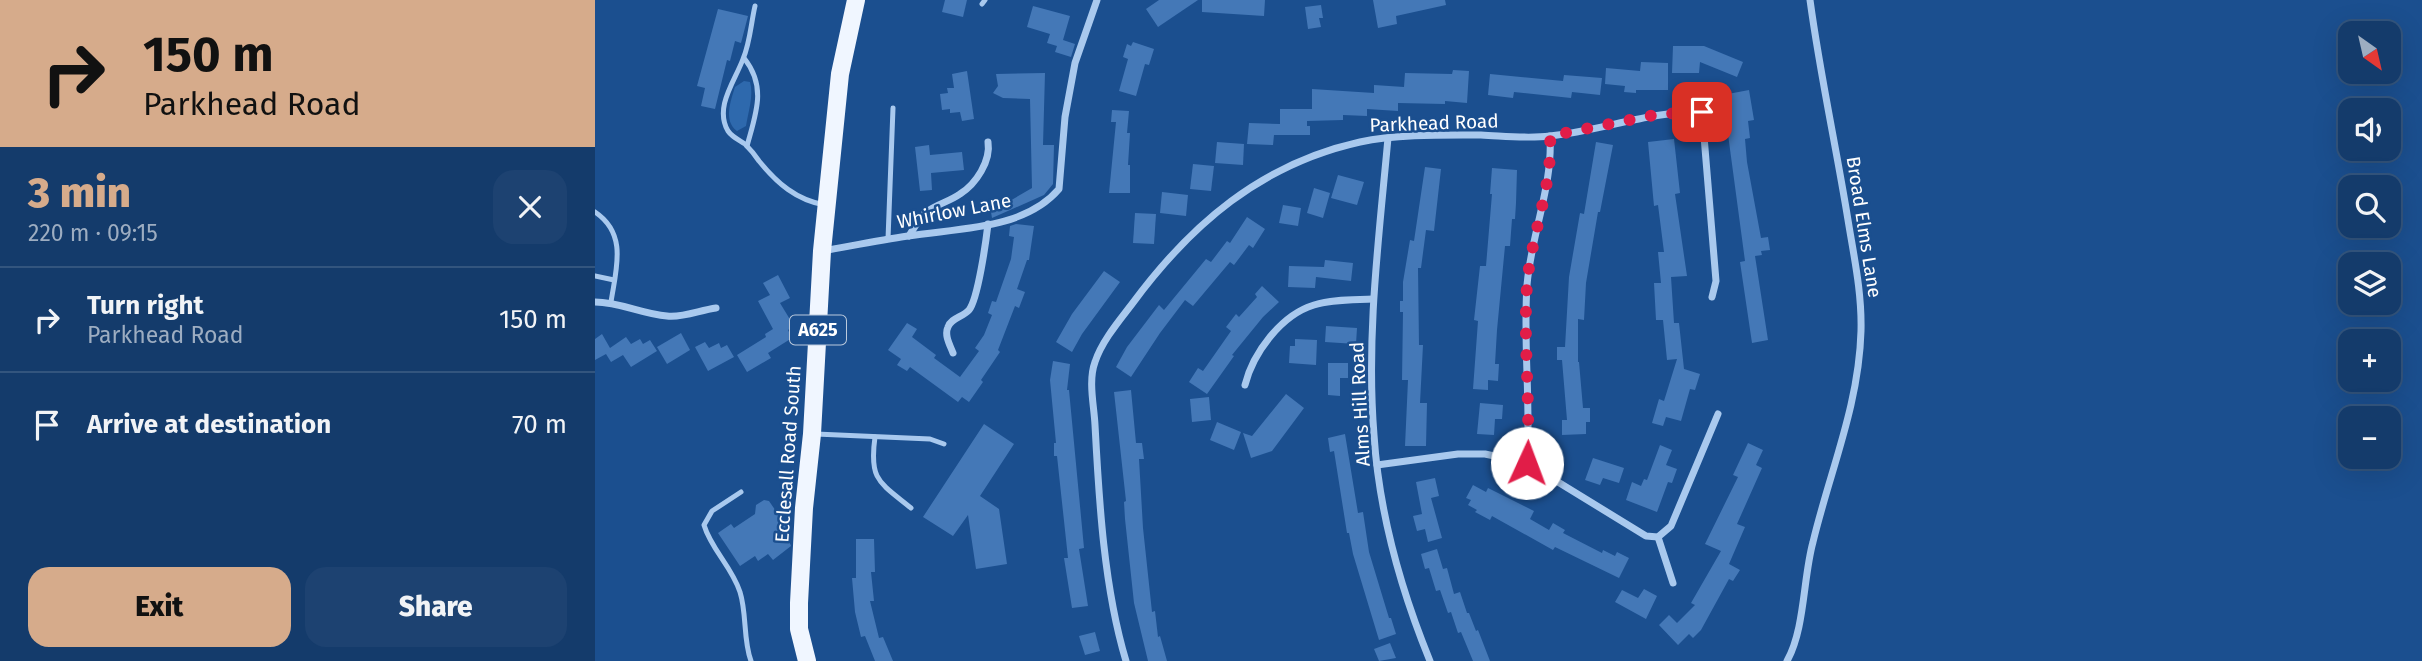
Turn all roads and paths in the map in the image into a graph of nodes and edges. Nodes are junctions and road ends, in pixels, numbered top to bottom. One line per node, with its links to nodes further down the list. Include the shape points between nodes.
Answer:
1 (856, 0): 13 (main road, Ecclesall Road South / A625, via 839,74)
2 (1097, 0): 15 (street, Whirlow Lane, via 1075,63 1059,189 1032,210)
3 (1810, 0): 42 (street, Broad Elms Lane, via 1860,293 1861,332 1854,397 1809,554 1798,626)
4 (755, 6): 5 (lane)
5 (744, 58): 12 (lane, via 757,79 759,95); 12 (lane, via 729,86 724,109 729,132)
6 (1711, 94): 8 (street)
7 (893, 108): 17 (lane)
8 (1702, 112): 9 (street, Parkhead Road, via 1660,114); 21 (street, via 1716,281)
9 (1550, 136): 10 (street, Parkhead Road); 32 (street, via 1551,156 1527,285)
10 (1388, 138): 22 (street, Alms Hill Road); 40 (street, Parkhead Road, via 1302,160 1236,195 1179,246 1101,349 1093,372 1095,438 1112,600)
11 (988, 142): 16 (street, via 983,169 962,194 923,215)
12 (747, 146): 13 (lane, via 793,193)
13 (827, 205): 18 (main road, Ecclesall Road South / A625)
14 (595, 212): 20 (lane, via 604,218 618,243)
15 (988, 224): 16 (street, Whirlow Lane); 26 (street, via 974,298 969,310 946,330)
16 (909, 236): 17 (street, Whirlow Lane)
17 (888, 239): 18 (street, Whirlow Lane)
18 (823, 251): 29 (main road, Ecclesall Road South / A625)
19 (595, 276): 20 (lane)
20 (614, 280): 24 (lane)
21 (1712, 297)
22 (1373, 299): 27 (street, via 1328,302 1302,310 1270,337); 33 (street, Alms Hill Road)
23 (595, 302): 24 (street)
24 (611, 302): 25 (street, via 668,317)
25 (716, 307)
26 (953, 353)
27 (1245, 385)
28 (1718, 414): 36 (street, via 1671,526)
29 (813, 434): 30 (lane); 39 (main road, Ecclesall Road South / A625, via 799,603 799,629)
30 (874, 437): 31 (lane, via 930,439); 35 (lane, via 871,463 881,484)
31 (944, 444)
32 (1527, 463): 33 (street, via 1458,454); 36 (street, via 1646,536)
33 (1377, 465): 41 (street, Alms Hill Road, via 1401,579)
34 (741, 492): 38 (lane, via 712,511 704,525 739,589)
35 (911, 508)
36 (1658, 537): 37 (street)
37 (1673, 583)
38 (751, 661)
39 (807, 661)
40 (1126, 661)
41 (1430, 661)
42 (1787, 661)

